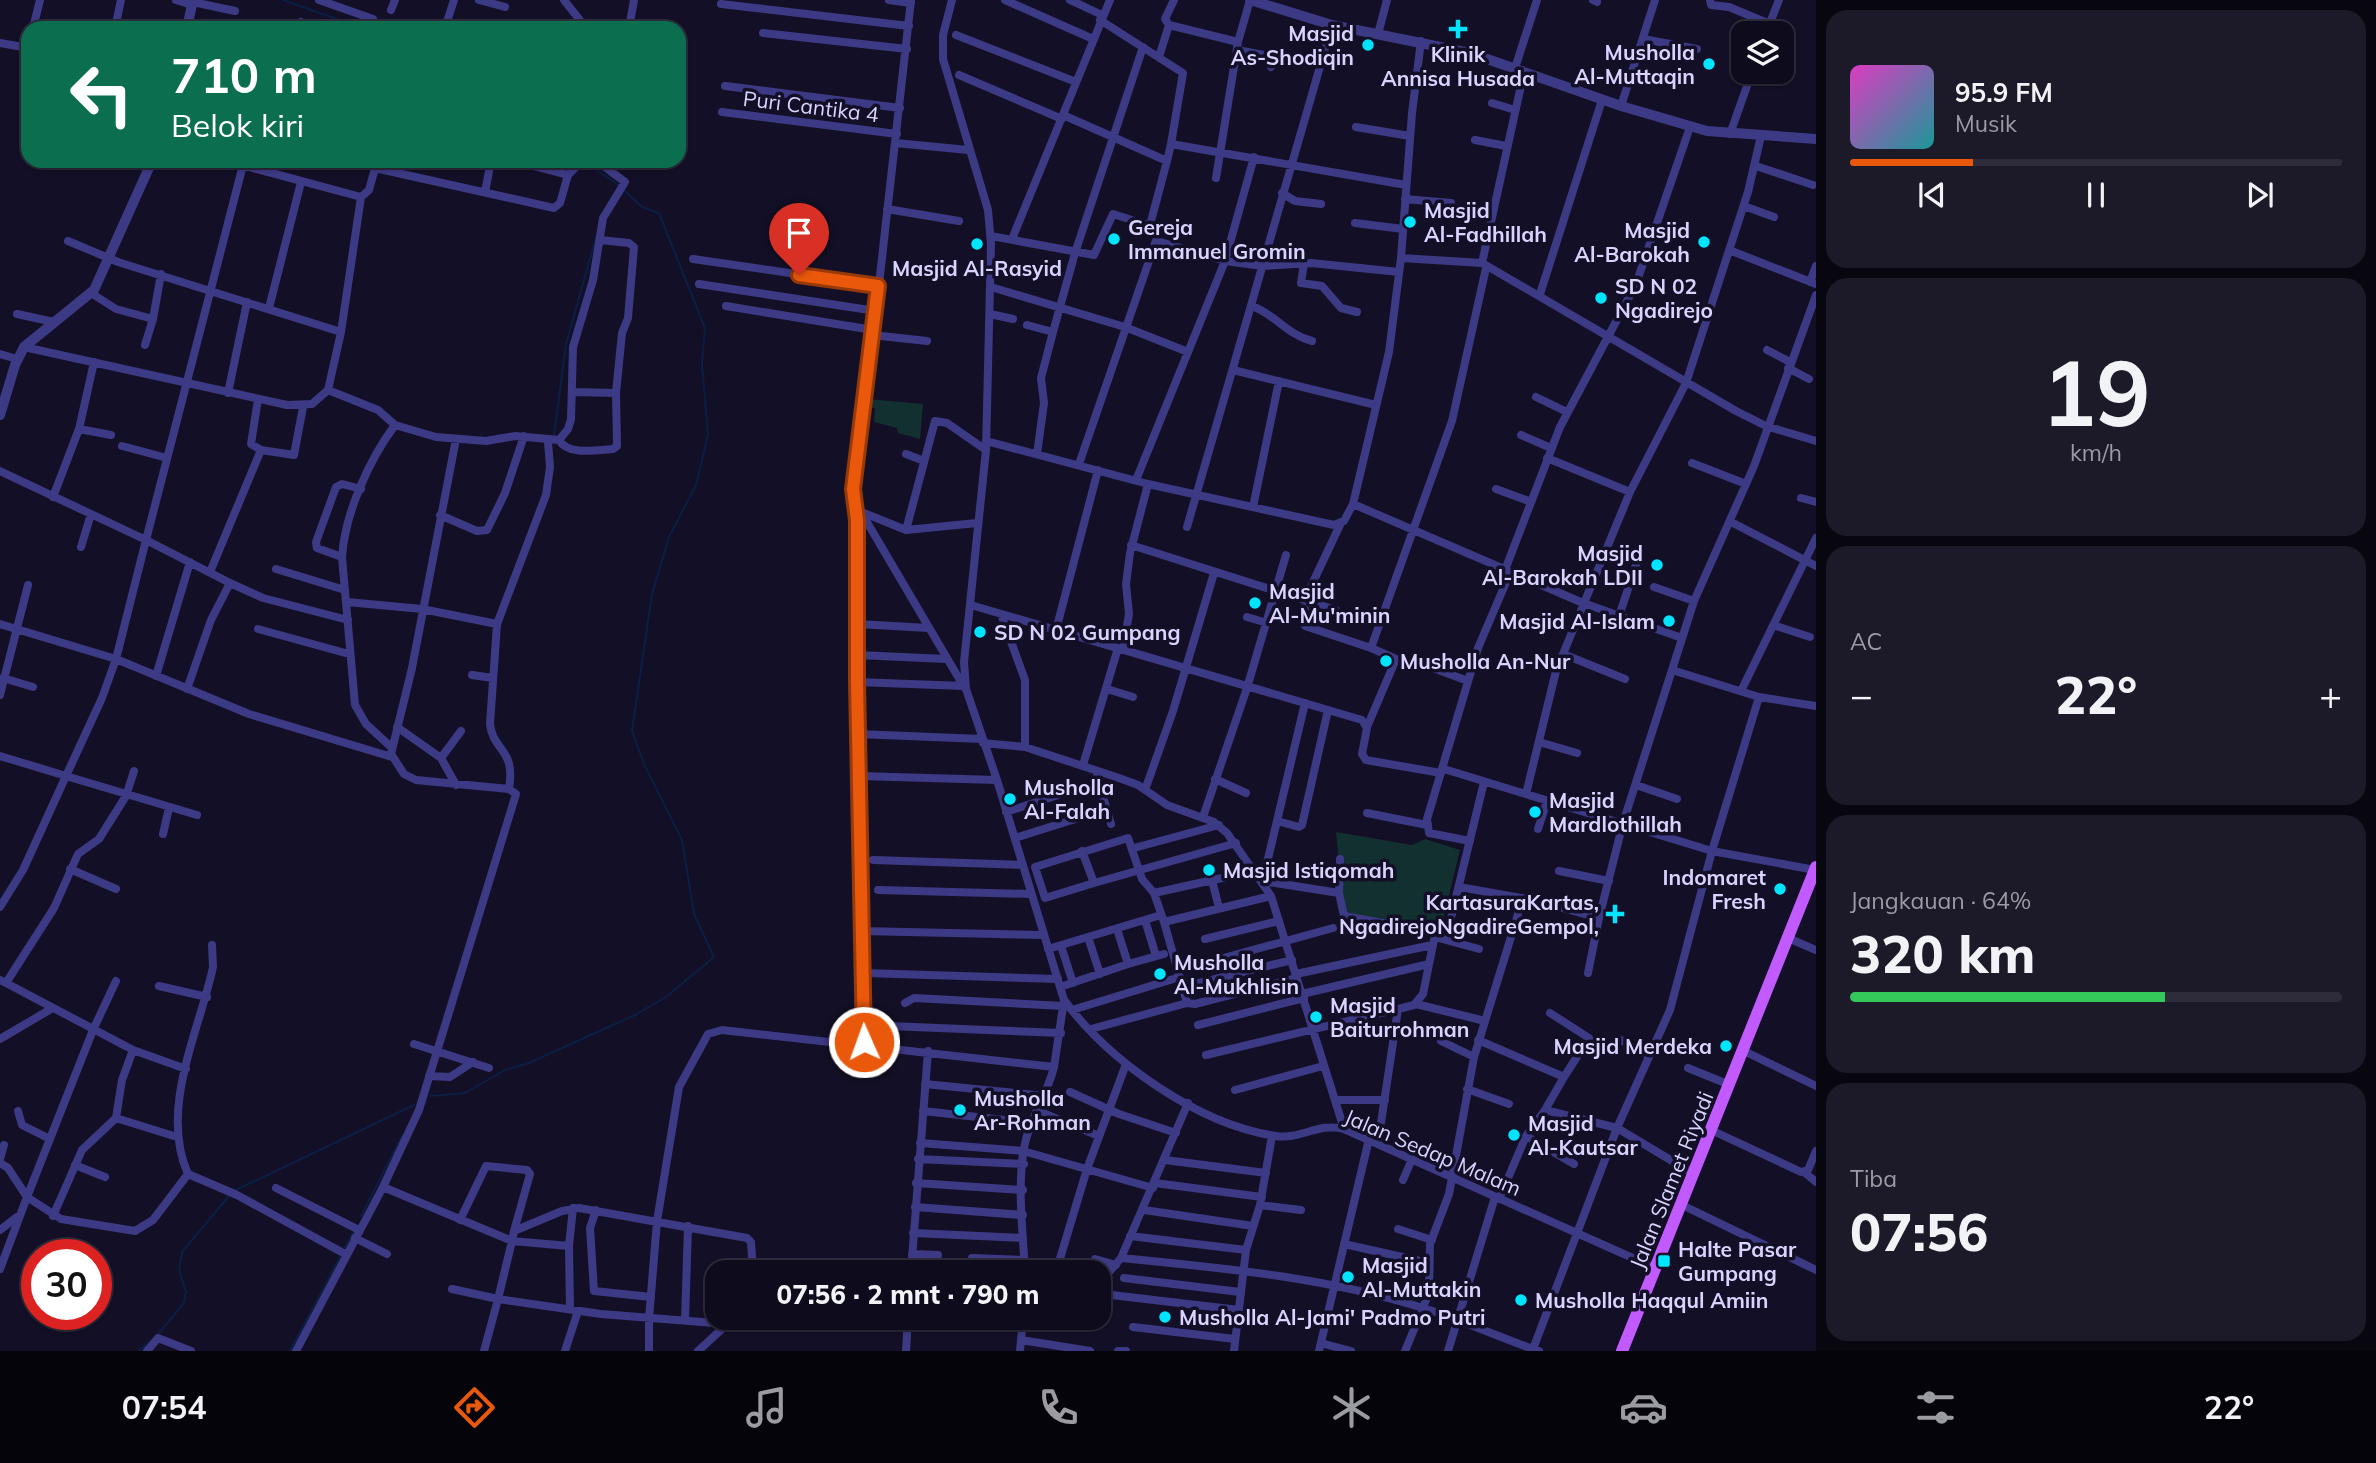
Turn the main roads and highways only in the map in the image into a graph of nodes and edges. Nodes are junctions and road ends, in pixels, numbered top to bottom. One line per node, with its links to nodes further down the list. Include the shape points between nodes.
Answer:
1 (1815, 868): 2 (main road, Jalan Slamet Riyadi)
2 (1622, 1351)

